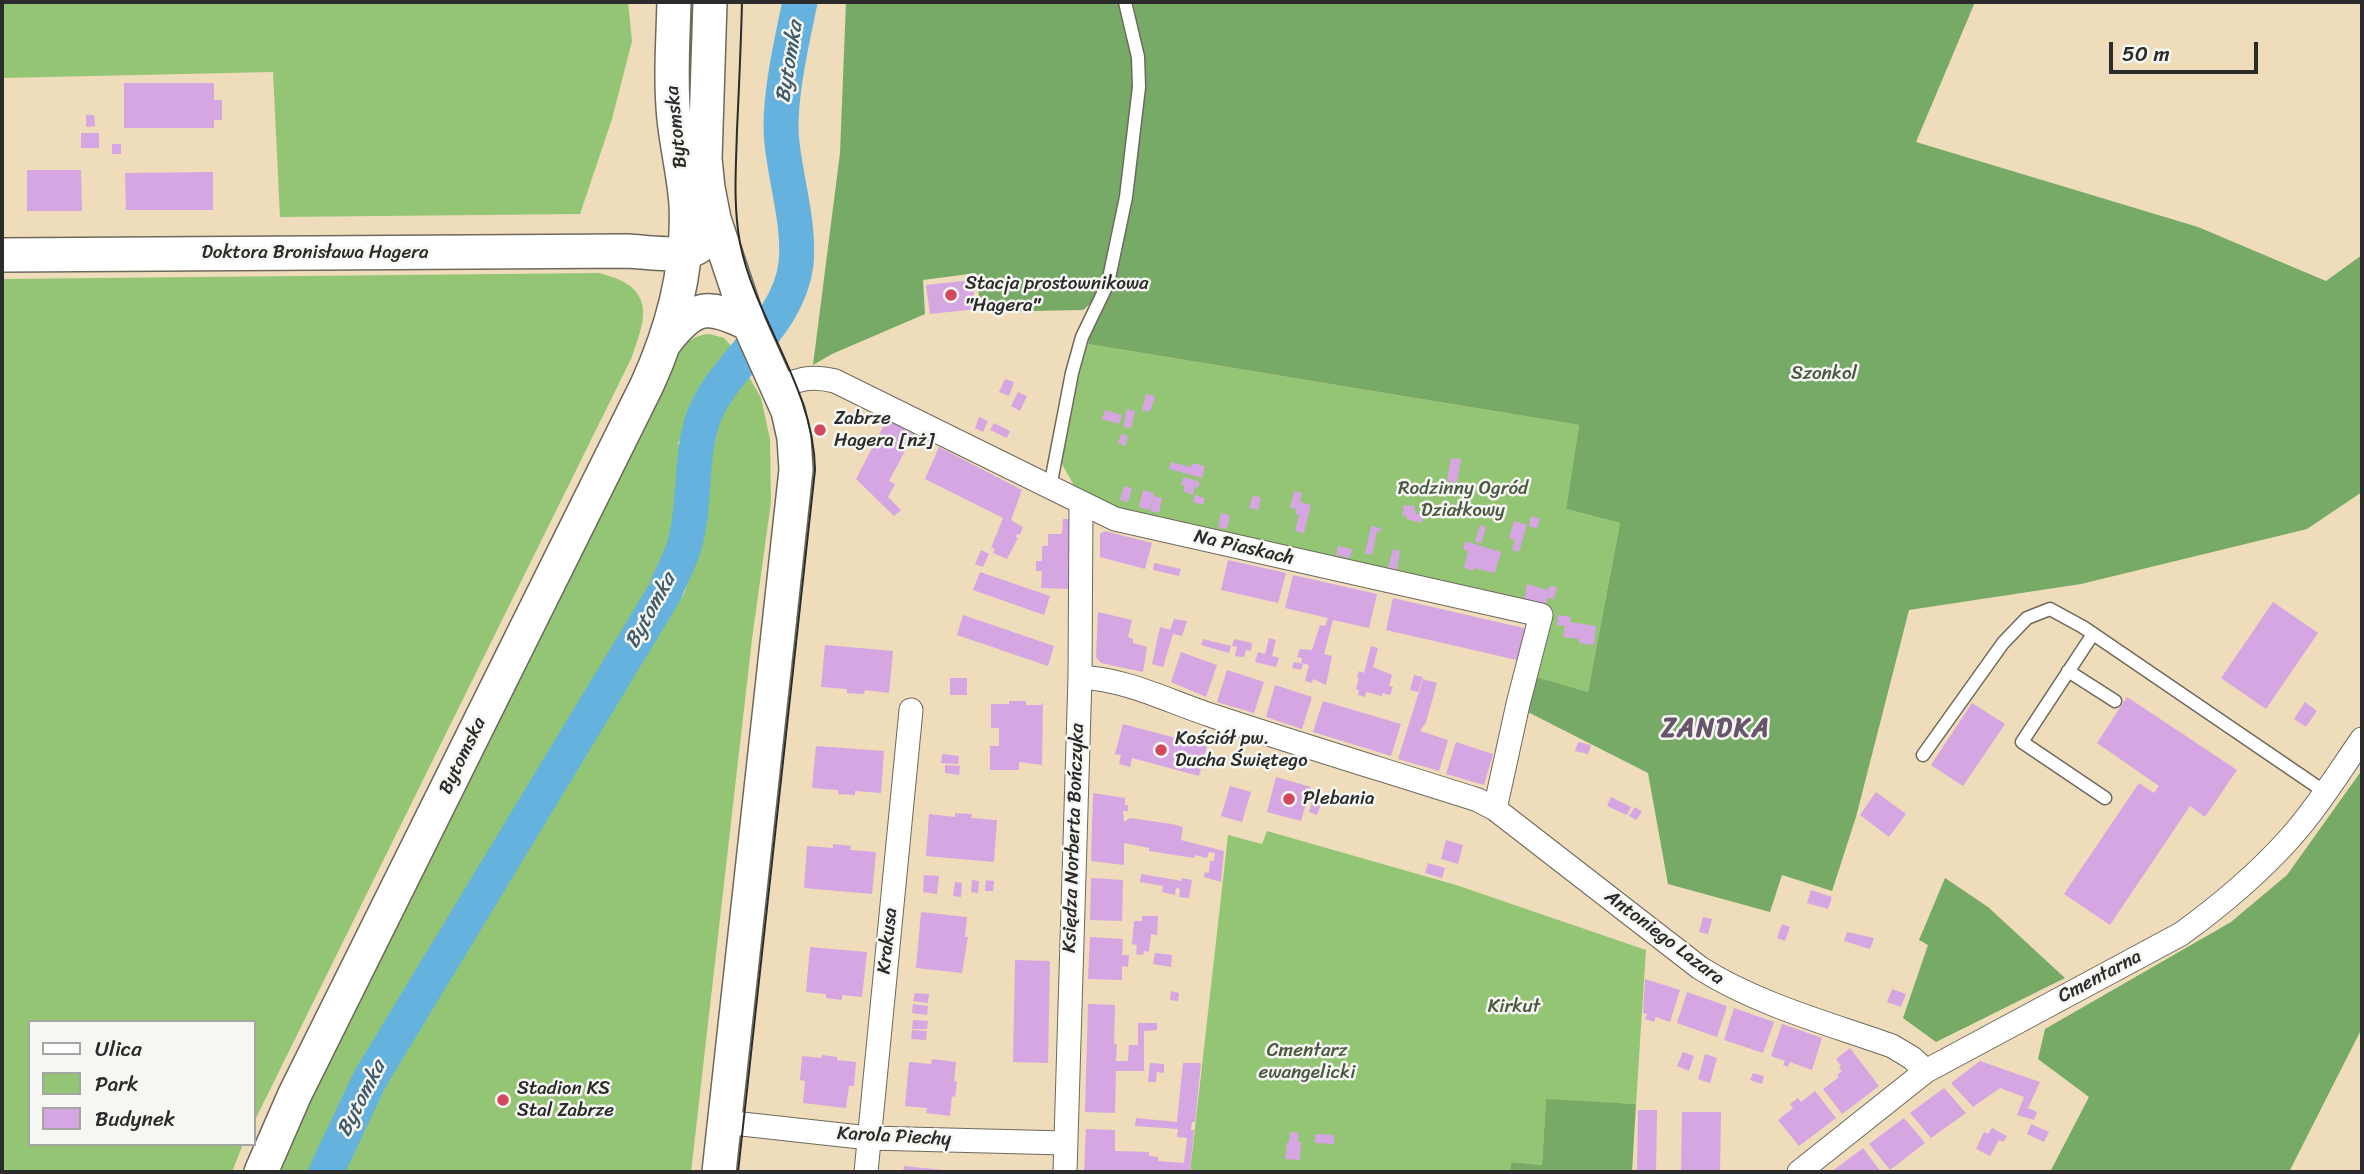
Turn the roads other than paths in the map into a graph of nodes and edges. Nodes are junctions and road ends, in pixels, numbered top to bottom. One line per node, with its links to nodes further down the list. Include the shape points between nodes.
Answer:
1 (674, 2): 6 (street, Bytomska, via 671,84 686,203)
2 (710, 2): 4 (street, Bytomska, via 705,159)
3 (1125, 2): 12 (lane, via 1138,57 1139,87 1126,197 1108,283 1082,337 1072,373)
4 (715, 219): 6 (street, via 700,247); 9 (street, Bytomska)
5 (628, 251): 6 (street, Doktora Bronisława Hagera); 7 (street, Doktora Bronisława Hagera); 8 (street, via 667,278)
6 (685, 253): 8 (street, Bytomska); 9 (street, Bytomska, via 715,274)
7 (2, 255)
8 (676, 304): 10 (street, Bytomska)
9 (746, 315): 10 (street, Bytomska, via 715,310 696,313 683,320); 11 (street, Bytomska)
10 (666, 341): 28 (street, Bytomska, via 295,1094)
11 (775, 380): 12 (street, Na Piaskach, via 818,377 835,381); 25 (street, Bytomska, via 794,438 795,495)
12 (1050, 487): 13 (street, Na Piaskach)
13 (1081, 504): 16 (street, Księdza Norberta Bończyka); 23 (street, Na Piaskach, via 1115,519 1541,615)
14 (2093, 634): 15 (lane); 20 (lane, via 2050,609 2027,618 2003,643); 21 (lane)
15 (2068, 671): 17 (lane); 22 (lane, via 2022,741)
16 (1080, 677): 23 (street, Antoniego Lazara, via 1155,693 1211,716); 27 (street, Księdza Norberta Bończyka)
17 (2115, 701)
18 (911, 710): 26 (street, Krakusa)
19 (2362, 739): 21 (street, Cmentarna)
20 (1923, 755)
21 (2325, 792): 24 (street, Cmentarna, via 2256,874 2181,934)
22 (2105, 797)
23 (1495, 808): 24 (street, Antoniego Lazara, via 1730,987 1892,1046)
24 (1926, 1071): 32 (street, Cmentarna)
25 (724, 1122): 26 (street, Karola Piechy); 29 (street, Bytomska)
26 (869, 1138): 27 (street, Karola Piechy); 30 (street, Krakusa)
27 (1065, 1143): 31 (street, Księdza Norberta Bończyka)
28 (261, 1172)
29 (719, 1172)
30 (866, 1172)
31 (1065, 1172)
32 (1798, 1172)

